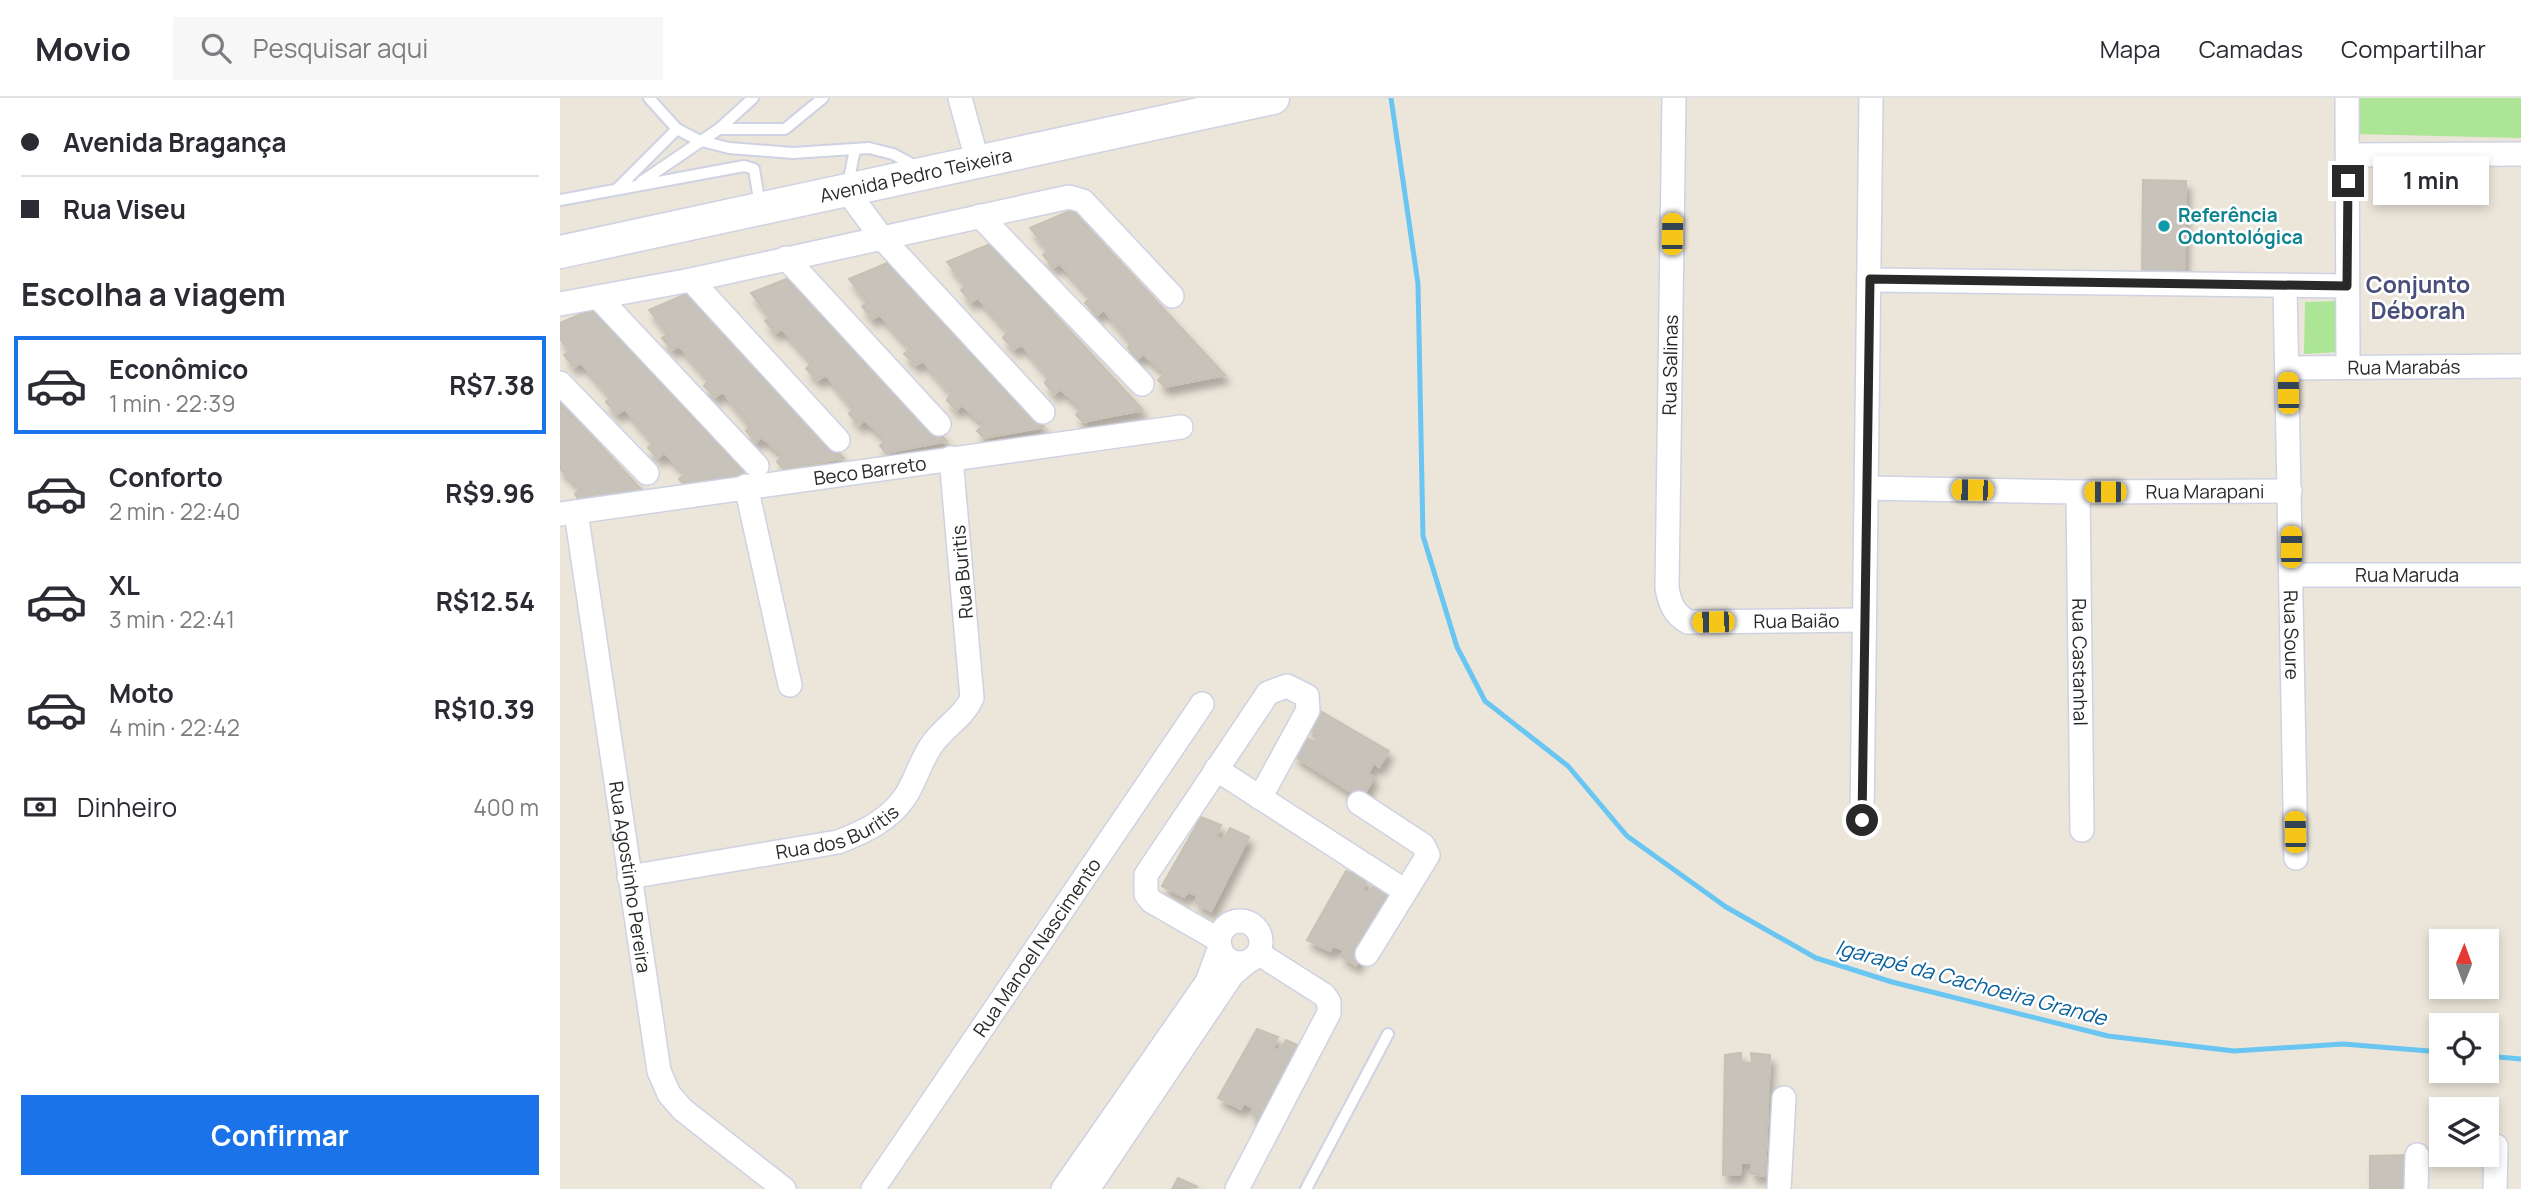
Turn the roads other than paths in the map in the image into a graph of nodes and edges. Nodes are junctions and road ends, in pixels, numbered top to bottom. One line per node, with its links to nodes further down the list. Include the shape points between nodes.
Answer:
1 (649, 98): 9 (lane)
2 (753, 98): 10 (lane)
3 (823, 98): 10 (lane, via 785,129)
4 (960, 98): 15 (street)
5 (1273, 98): 15 (street, Avenida Pedro Teixeira)
6 (1674, 98): 53 (street, Rua Salinas, via 1667,588 1678,617)
7 (1871, 98): 26 (street)
8 (2347, 98): 13 (street)
9 (677, 128): 11 (lane); 18 (lane)
10 (719, 129): 11 (lane)
11 (698, 140): 12 (lane, via 729,148 793,153); 17 (lane)
12 (855, 149): 16 (lane, via 893,154); 19 (lane)
13 (2348, 155): 14 (street); 29 (street)
14 (2521, 155)
15 (977, 160): 16 (street, Avenida Pedro Teixeira)
16 (926, 172): 19 (street, Avenida Pedro Teixeira)
17 (638, 184): 18 (lane); 21 (lane, via 744,166 754,169)
18 (618, 188): 20 (lane)
19 (847, 191): 21 (street, Avenida Pedro Teixeira); 23 (street)
20 (560, 200)
21 (760, 209): 24 (street, Avenida Pedro Teixeira)
22 (981, 216): 23 (street); 30 (street, via 1056,197 1083,201); 37 (street)
23 (882, 238): 25 (street); 38 (street)
24 (560, 252)
25 (786, 258): 27 (street); 39 (street)
26 (1870, 279): 28 (street); 46 (street)
27 (691, 280): 31 (street); 41 (street)
28 (2285, 285): 29 (street); 35 (street, Rua Soure)
29 (2347, 286): 33 (street)
30 (1172, 296)
31 (599, 298): 32 (street); 43 (street)
32 (560, 304)
33 (2348, 366): 34 (street, Rua Marabás); 35 (street, Rua Marabás)
34 (2521, 366)
35 (2288, 368): 48 (street, Rua Soure)
36 (560, 383): 44 (street)
37 (1142, 384)
38 (1043, 412)
39 (939, 424)
40 (1181, 427): 42 (street, Beco Barreto)
41 (838, 440)
42 (951, 458): 45 (street, Beco Barreto); 55 (street, Rua Buritis)
43 (757, 466)
44 (647, 472)
45 (746, 486): 49 (street, Beco Barreto); 54 (street)
46 (1867, 488): 47 (street, Rua Marapani); 52 (street)
47 (2078, 492): 48 (street, Rua Marapani); 61 (street, Rua Castanhal)
48 (2290, 492): 50 (street, Rua Soure)
49 (568, 513): 63 (street, Rua Agostinho Pereira)
50 (2291, 575): 51 (street, Rua Maruda); 62 (street, Rua Soure)
51 (2521, 575)
52 (1864, 620): 53 (street, Rua Baião); 60 (street)
53 (1688, 622)
54 (790, 685)
55 (973, 685): 63 (street, Rua dos Buritis, via 967,710 931,746 905,796 867,831 838,842)
56 (1202, 704): 73 (street, Rua Manoel Nascimento)
57 (1216, 769): 58 (street); 58 (street, via 1268,693 1287,687 1307,696 1308,710); 65 (street, via 1146,875 1144,885 1151,901)
58 (1260, 798): 64 (street)
59 (1359, 803): 64 (street, via 1428,851)
60 (1862, 820)
61 (2082, 831)
62 (2296, 858)
63 (629, 877): 72 (street, Rua Agostinho Pereira, via 657,1056 669,1094)
64 (1405, 891): 66 (street)
65 (1220, 943): 67 (street, via 1227,958); 67 (street, via 1231,923 1245,921 1260,934); 74 (street, via 1207,982)
66 (1367, 954)
67 (1252, 958): 75 (street, via 1232,975); 76 (street, via 1324,995 1329,1013)
68 (1388, 1034): 77 (lane)
69 (1783, 1098): 78 (street)
70 (2417, 1155): 79 (street)
71 (2496, 1167): 80 (street)
72 (784, 1189)
73 (873, 1189)
74 (1063, 1189)
75 (1088, 1189)
76 (1237, 1189)
77 (1306, 1189)
78 (1779, 1189)
79 (2416, 1189)
80 (2495, 1189)

